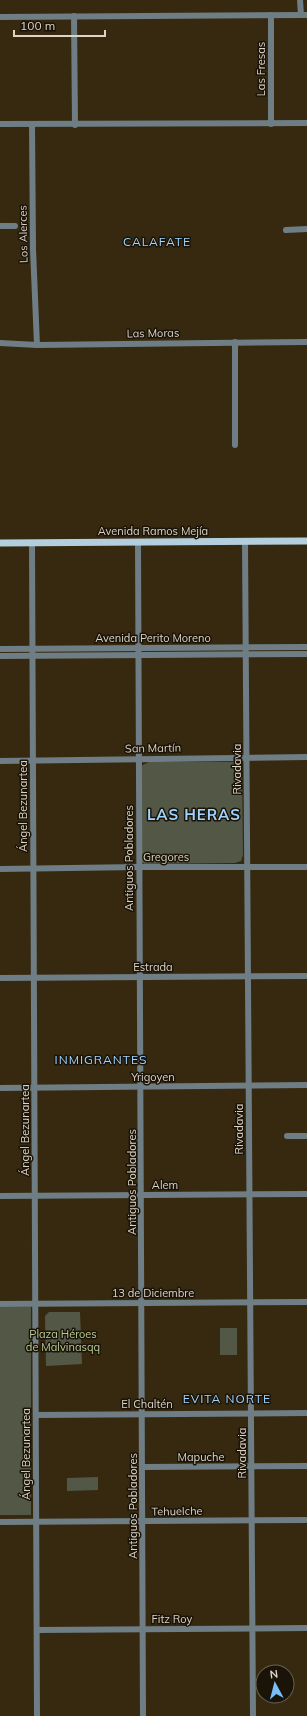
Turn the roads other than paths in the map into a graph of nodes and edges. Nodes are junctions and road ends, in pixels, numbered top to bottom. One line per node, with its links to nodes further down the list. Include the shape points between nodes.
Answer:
1 (300, 0): 3 (street)
2 (270, 15): 3 (street); 4 (street); 9 (street, Las Fresas)
3 (304, 15)
4 (74, 16): 5 (street); 10 (street)
5 (0, 17)
6 (307, 123): 9 (street)
7 (0, 124): 8 (street)
8 (32, 124): 10 (street); 18 (street, Los Alerces, via 33,249)
9 (271, 124): 10 (street)
10 (75, 125)
11 (0, 226): 12 (street)
12 (15, 226)
13 (307, 229): 14 (street)
14 (286, 230)
15 (235, 342): 16 (street, Las Moras); 18 (street, Las Moras); 19 (street)
16 (307, 342)
17 (0, 343): 18 (street, Las Moras)
18 (38, 344)
19 (235, 445)
20 (307, 541): 22 (main road, Avenida Ramos Mejía)
21 (138, 542): 22 (main road, Avenida Ramos Mejía); 24 (main road, Avenida Ramos Mejía); 26 (street, Antiguos Pobladores)
22 (245, 542): 27 (street, Rivadavia)
23 (0, 543): 24 (main road, Avenida Ramos Mejía)
24 (32, 543): 29 (street, Ángel Bezunartea)
25 (307, 647): 27 (street, Avenida Perito Moreno)
26 (138, 648): 27 (street, Avenida Perito Moreno); 29 (street, Avenida Perito Moreno); 31 (street, Antiguos Pobladores)
27 (246, 648): 32 (street, Rivadavia)
28 (0, 649): 29 (street, Avenida Perito Moreno)
29 (32, 653): 31 (street, Avenida Perito Moreno); 33 (street, Avenida Perito Moreno); 38 (street, Ángel Bezunartea)
30 (307, 654): 32 (street, Avenida Perito Moreno)
31 (138, 655): 32 (street, Avenida Perito Moreno); 36 (street, Antiguos Pobladores)
32 (246, 655): 35 (street, Rivadavia)
33 (0, 656)
34 (307, 756): 35 (street, San Martín)
35 (247, 757): 36 (street, San Martín); 40 (street, Rivadavia)
36 (139, 758): 38 (street, San Martín); 39 (street, Antiguos Pobladores)
37 (0, 761): 38 (street, San Martín)
38 (33, 761): 43 (street, Ángel Bezunartea)
39 (139, 867): 40 (street, Gregores); 43 (street, Gregores); 46 (street, Antiguos Pobladores)
40 (248, 868): 41 (street, Gregores); 44 (street, Rivadavia)
41 (307, 868)
42 (0, 869): 43 (street, Gregores)
43 (33, 869): 48 (street, Ángel Bezunartea)
44 (248, 976): 45 (street, Estrada); 46 (street, Estrada); 50 (street, Rivadavia)
45 (307, 976)
46 (140, 977): 48 (street, Estrada); 51 (street, Antiguos Pobladores)
47 (0, 978): 48 (street, Estrada)
48 (34, 978): 53 (street, Ángel Bezunartea)
49 (307, 1085): 50 (street, Yrigoyen)
50 (249, 1086): 51 (street, Yrigoyen); 56 (street, Rivadavia)
51 (141, 1087): 53 (street, Yrigoyen); 58 (street, Antiguos Pobladores)
52 (0, 1088): 53 (street, Yrigoyen)
53 (34, 1088): 60 (street, Ángel Bezunartea)
54 (287, 1136): 55 (street)
55 (307, 1136)
56 (250, 1194): 57 (street, Alem); 58 (street, Alem); 61 (street, Rivadavia)
57 (307, 1194)
58 (142, 1195): 60 (street, Alem); 63 (street, Antiguos Pobladores)
59 (0, 1196): 60 (street, Alem)
60 (35, 1196): 65 (street, Ángel Bezunartea)
61 (251, 1302): 62 (street, 13 de Diciembre); 63 (street, 13 de Diciembre); 67 (street, Rivadavia)
62 (307, 1302)
63 (142, 1303): 65 (street, 13 de Diciembre); 68 (street, Antiguos Pobladores)
64 (0, 1304): 65 (street, 13 de Diciembre)
65 (35, 1304): 69 (street, Ángel Bezunartea)
66 (307, 1412): 67 (street, El Chaltén)
67 (251, 1413): 68 (street, El Chaltén); 70 (street, Rivadavia)
68 (143, 1414): 69 (street, El Chaltén); 72 (street, Antiguos Pobladores)
69 (36, 1415): 77 (street, Ángel Bezunartea)
70 (252, 1466): 71 (street, Mapuche); 72 (street, Mapuche); 73 (street, Rivadavia)
71 (307, 1466)
72 (143, 1467): 75 (street, Antiguos Pobladores)
73 (252, 1520): 74 (street, Tehuelche); 75 (street, Tehuelche); 78 (street, Rivadavia)
74 (307, 1520)
75 (144, 1521): 77 (street, Tehuelche); 80 (street, Antiguos Pobladores)
76 (0, 1522): 77 (street, Tehuelche)
77 (36, 1522): 81 (street, Ángel Bezunartea)
78 (253, 1628): 79 (street, Fitz Roy); 80 (street, Fitz Roy); 84 (street, Rivadavia)
79 (307, 1628)
80 (143, 1629): 81 (street, Fitz Roy); 83 (street, Antiguos Pobladores)
81 (37, 1630): 82 (street, Ángel Bezunartea)
82 (37, 1716)
83 (143, 1716)
84 (253, 1716)

